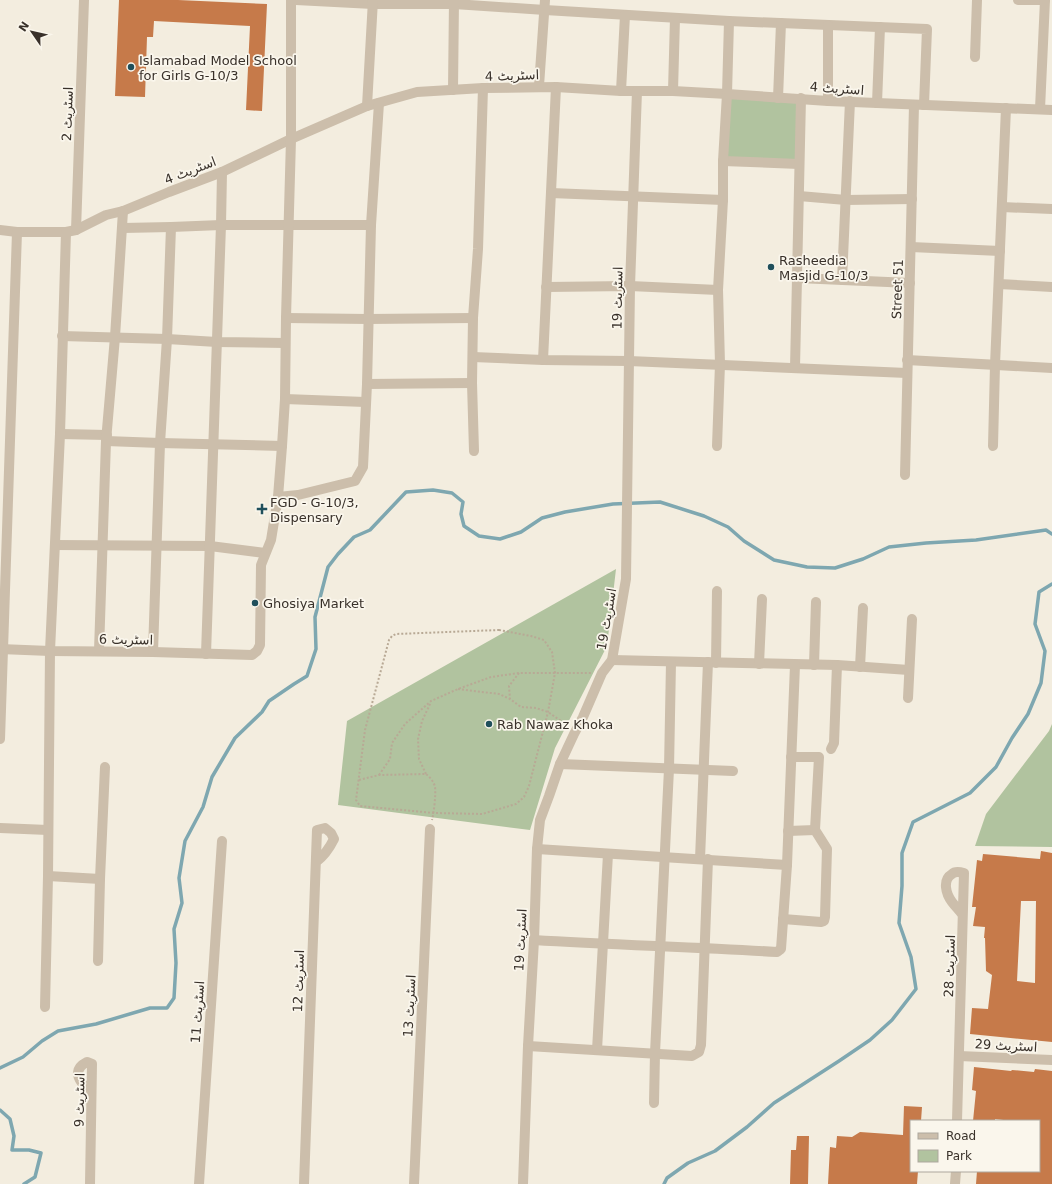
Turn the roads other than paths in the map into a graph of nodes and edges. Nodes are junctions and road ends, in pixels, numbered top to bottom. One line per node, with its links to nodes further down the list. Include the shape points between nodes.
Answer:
1 (84, 0): 55 (street, اسٹریٹ 2)
2 (291, 0): 36 (street)
3 (296, 0): 7 (street)
4 (977, 0): 16 (street)
5 (1018, 0): 6 (street)
6 (1045, 0): 34 (street)
7 (373, 2): 8 (street); 32 (street)
8 (454, 2): 9 (street); 20 (street)
9 (545, 5): 10 (street); 17 (street)
10 (625, 15): 11 (street); 21 (street)
11 (675, 18): 12 (street); 23 (street)
12 (729, 21): 13 (street); 24 (street)
13 (781, 23): 14 (street); 25 (street)
14 (828, 26): 15 (street); 27 (street)
15 (880, 27): 30 (street); 31 (street, Street 51, via 927,29)
16 (975, 57)
17 (539, 86): 18 (street, اسٹریٹ 4); 19 (street, اسٹریٹ 4)
18 (556, 87): 21 (street, اسٹریٹ 4); 40 (street)
19 (483, 88): 20 (street, اسٹریٹ 4); 69 (street)
20 (453, 90): 29 (street, اسٹریٹ 4, via 417,92)
21 (621, 91): 22 (street, اسٹریٹ 4)
22 (637, 91): 23 (street, اسٹریٹ 4); 42 (street, اسٹریٹ 19)
23 (673, 92): 24 (street, اسٹریٹ 4)
24 (727, 94): 25 (street, اسٹریٹ 4); 37 (street)
25 (778, 98): 26 (street, اسٹریٹ 4)
26 (801, 98): 27 (street, اسٹریٹ 4); 38 (street)
27 (828, 101): 28 (street, اسٹریٹ 4)
28 (850, 101): 30 (street, اسٹریٹ 4); 45 (street)
29 (379, 103): 32 (street, اسٹریٹ 4); 51 (street)
30 (877, 103): 31 (street, اسٹریٹ 4)
31 (919, 105): 33 (street, اسٹریٹ 4); 43 (street, Street 51)
32 (367, 106): 36 (street, اسٹریٹ 4)
33 (1006, 108): 34 (street, اسٹریٹ 4); 46 (street)
34 (1040, 109): 35 (street, اسٹریٹ 4)
35 (1052, 110)
36 (291, 139): 39 (street, اسٹریٹ 4); 50 (street)
37 (723, 161): 38 (street); 44 (street)
38 (799, 164): 41 (street)
39 (222, 172): 48 (street, اسٹریٹ 4); 49 (street)
40 (551, 193): 42 (street); 65 (street)
41 (799, 196): 45 (street); 60 (street)
42 (634, 197): 44 (street); 64 (street, اسٹریٹ 19)
43 (912, 199): 45 (street); 58 (street, Street 51)
44 (723, 200): 67 (street)
45 (846, 200): 61 (street)
46 (1002, 207): 47 (street); 59 (street)
47 (1052, 209)
48 (123, 211): 53 (street); 55 (street, اسٹریٹ 4, via 106,215)
49 (222, 225): 50 (street); 52 (street); 74 (street)
50 (289, 225): 51 (street); 68 (street)
51 (371, 225): 70 (street)
52 (171, 227): 53 (street); 73 (street)
53 (123, 228): 72 (street)
54 (0, 230): 56 (street, اسٹریٹ 4)
55 (76, 230): 57 (street, اسٹریٹ 4)
56 (17, 232): 57 (street, اسٹریٹ 4); 109 (street)
57 (66, 232): 71 (street)
58 (911, 247): 59 (street); 62 (street, Street 51)
59 (1000, 251): 63 (street)
60 (798, 278): 61 (street); 82 (street)
61 (842, 280): 62 (street)
62 (910, 283): 78 (street, Street 51)
63 (999, 284): 66 (street); 81 (street)
64 (630, 286): 65 (street); 67 (street); 79 (street, اسٹریٹ 19)
65 (546, 287): 77 (street)
66 (1052, 287)
67 (718, 290): 80 (street)
68 (286, 318): 70 (street); 75 (street)
69 (473, 318): 70 (street); 76 (street)
70 (368, 319): 86 (street)
71 (62, 336): 72 (street); 89 (street)
72 (115, 337): 73 (street); 90 (street)
73 (167, 339): 74 (street); 91 (street)
74 (217, 342): 75 (street); 92 (street)
75 (286, 343): 87 (street)
76 (473, 357): 77 (street); 85 (street)
77 (543, 360): 79 (street)
78 (907, 360): 81 (street); 84 (street, Street 51)
79 (629, 361): 80 (street); 114 (street, اسٹریٹ 19, via 626,579)
80 (720, 364): 82 (street); 94 (street)
81 (995, 365): 83 (street); 95 (street)
82 (796, 368): 84 (street)
83 (1052, 368)
84 (907, 372): 97 (street, Street 51)
85 (472, 383): 86 (street); 96 (street)
86 (367, 384): 88 (street)
87 (285, 399): 88 (street); 93 (street)
88 (365, 402): 98 (street, via 363,467 355,481 298,495)
89 (60, 434): 90 (street); 99 (street)
90 (107, 438): 91 (street); 100 (street)
91 (160, 443): 92 (street); 101 (street)
92 (214, 445): 93 (street); 102 (street)
93 (282, 446): 98 (street)
94 (717, 446)
95 (993, 446)
96 (474, 451)
97 (905, 475)
98 (278, 497): 103 (street, via 271,540)
99 (55, 545): 100 (street); 110 (street)
100 (103, 545): 101 (street); 111 (street)
101 (156, 545): 102 (street); 112 (street)
102 (210, 546): 103 (street); 113 (street)
103 (265, 553): 113 (street, اسٹریٹ 6, via 261,565 258,651 252,655)
104 (717, 591): 116 (street)
105 (762, 599): 117 (street)
106 (816, 602): 119 (street)
107 (863, 608): 121 (street)
108 (912, 619): 122 (street)
109 (2, 650): 110 (street, اسٹریٹ 6); 124 (street)
110 (50, 651): 111 (street, اسٹریٹ 6); 134 (street)
111 (99, 651): 112 (street, اسٹریٹ 6)
112 (153, 652): 113 (street, اسٹریٹ 6)
113 (206, 654)
114 (612, 660): 115 (street); 127 (street, اسٹریٹ 19, via 602,673)
115 (671, 662): 116 (street); 129 (street)
116 (712, 663): 117 (street); 130 (street)
117 (759, 664): 118 (street)
118 (795, 665): 119 (street); 126 (street)
119 (814, 665): 120 (street)
120 (837, 665): 121 (street); 125 (street, via 834,743)
121 (860, 667): 122 (street)
122 (909, 670): 123 (street)
123 (908, 698)
124 (0, 739)
125 (831, 749)
126 (791, 757): 135 (street, via 819,757); 136 (street)
127 (560, 764): 129 (street); 138 (street, اسٹریٹ 19, via 540,820)
128 (105, 767): 145 (street)
129 (669, 769): 130 (street); 140 (street)
130 (704, 770): 131 (street); 141 (street)
131 (733, 771)
132 (0, 828): 134 (street)
133 (430, 829): 166 (street, اسٹریٹ 13)
134 (48, 830): 144 (street)
135 (815, 830): 136 (street); 147 (street, via 827,849 824,921)
136 (788, 831): 143 (street)
137 (222, 841): 164 (street, اسٹریٹ 11)
138 (537, 849): 139 (street); 148 (street, اسٹریٹ 19)
139 (608, 854): 140 (street); 149 (street)
140 (665, 857): 141 (street); 150 (street)
141 (704, 859): 143 (street); 151 (street)
142 (316, 862): 165 (street, اسٹریٹ 12, via 324,856 334,839 325,828 317,830)
143 (787, 865): 147 (street)
144 (48, 876): 145 (street); 153 (street)
145 (100, 879): 152 (street)
146 (962, 914): 157 (street, اسٹریٹ 28, via 951,902 945,888 948,877 956,872 964,872)
147 (783, 920): 151 (street, via 781,949 777,952)
148 (534, 940): 149 (street); 154 (street, اسٹریٹ 19)
149 (603, 944): 150 (street); 155 (street)
150 (660, 947): 151 (street); 156 (street)
151 (705, 947): 156 (street, via 699,1052 692,1056)
152 (98, 961)
153 (45, 1007)
154 (528, 1046): 155 (street); 167 (street, اسٹریٹ 19)
155 (597, 1050): 156 (street)
156 (655, 1053): 160 (street)
157 (959, 1056): 158 (street, اسٹریٹ 29); 161 (street, اسٹریٹ 28)
158 (1052, 1060)
159 (91, 1094): 163 (street, اسٹریٹ 9, via 78,1075 79,1069 87,1062 92,1064)
160 (654, 1103)
161 (957, 1120)
162 (956, 1172): 168 (street)
163 (90, 1184)
164 (198, 1184)
165 (304, 1184)
166 (414, 1184)
167 (524, 1184)
168 (955, 1184)

